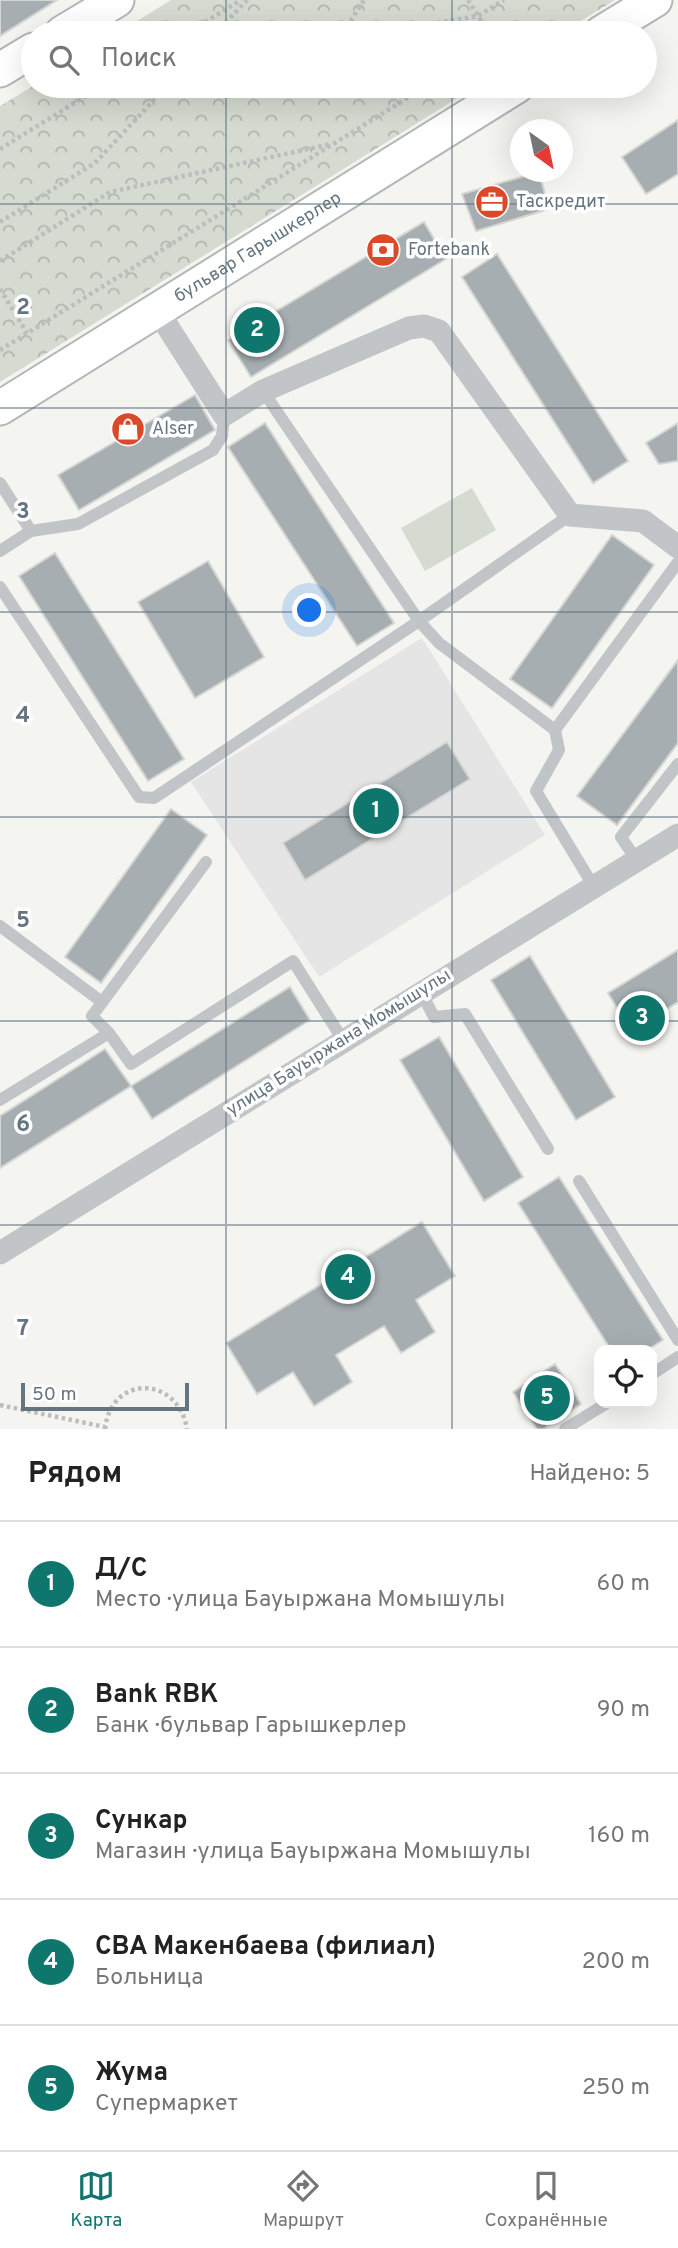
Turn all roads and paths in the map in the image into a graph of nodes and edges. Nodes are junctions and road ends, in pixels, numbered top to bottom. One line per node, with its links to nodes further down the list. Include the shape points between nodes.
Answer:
1 (117, 0): 9 (street)
2 (241, 0): 10 (path)
3 (247, 0): 11 (path)
4 (364, 0): 12 (path)
5 (468, 0): 8 (path)
6 (504, 0): 8 (path)
7 (655, 0): 15 (street)
8 (478, 16): 13 (path); 14 (path)
9 (81, 21)
10 (207, 21)
11 (227, 21)
12 (351, 21)
13 (448, 21)
14 (481, 21)
15 (621, 21)
16 (21, 57): 17 (street)
17 (0, 70)
18 (83, 98): 23 (path)
19 (156, 98): 24 (path, via 95,163)
20 (408, 98): 22 (path)
21 (498, 98): 27 (street, бульвар Гарышкерлер)
22 (335, 143): 25 (path, via 110,192); 28 (path)
23 (0, 149)
24 (0, 222)
25 (0, 261)
26 (0, 289): 28 (path)
27 (157, 310): 31 (street, бульвар Гарышкерлер); 32 (street)
28 (27, 333): 29 (path)
29 (0, 350)
30 (263, 391): 32 (street); 34 (street, via 409,328 439,331); 40 (lane)
31 (0, 408)
32 (224, 415): 35 (lane, via 222,436 214,450 78,524)
33 (0, 483): 35 (lane)
34 (570, 515): 36 (street, via 643,521); 40 (lane)
35 (31, 531): 37 (lane)
36 (678, 547)
37 (0, 551)
38 (678, 562): 41 (lane)
39 (0, 586): 40 (lane, via 139,797 146,799 154,798)
40 (419, 621): 41 (lane, via 439,643)
41 (555, 730): 46 (lane, via 559,750 536,791)
42 (678, 764): 44 (lane, via 621,837)
43 (678, 835): 44 (street, улица Бауыржана Момышулы)
44 (637, 861): 46 (street, улица Бауыржана Момышулы)
45 (206, 862): 49 (lane)
46 (594, 887): 48 (street, улица Бауыржана Момышулы)
47 (0, 926): 49 (lane)
48 (421, 992): 51 (street, улица Бауыржана Момышулы); 53 (lane, via 434,1017 465,1014)
49 (102, 1002): 50 (lane, via 92,1016)
50 (109, 1033): 51 (lane, via 131,1064 293,961); 52 (lane)
51 (343, 1040): 55 (street, улица Бауыржана Момышулы)
52 (0, 1100)
53 (548, 1149)
54 (579, 1181): 56 (lane)
55 (0, 1253)
56 (678, 1340)
57 (678, 1357): 58 (lane)
58 (657, 1371)
59 (0, 1405): 61 (path)
60 (599, 1408): 63 (lane)
61 (105, 1428): 62 (path, via 108,1413 121,1397 140,1388 154,1388 177,1403)
62 (187, 1429)
63 (565, 1429)

